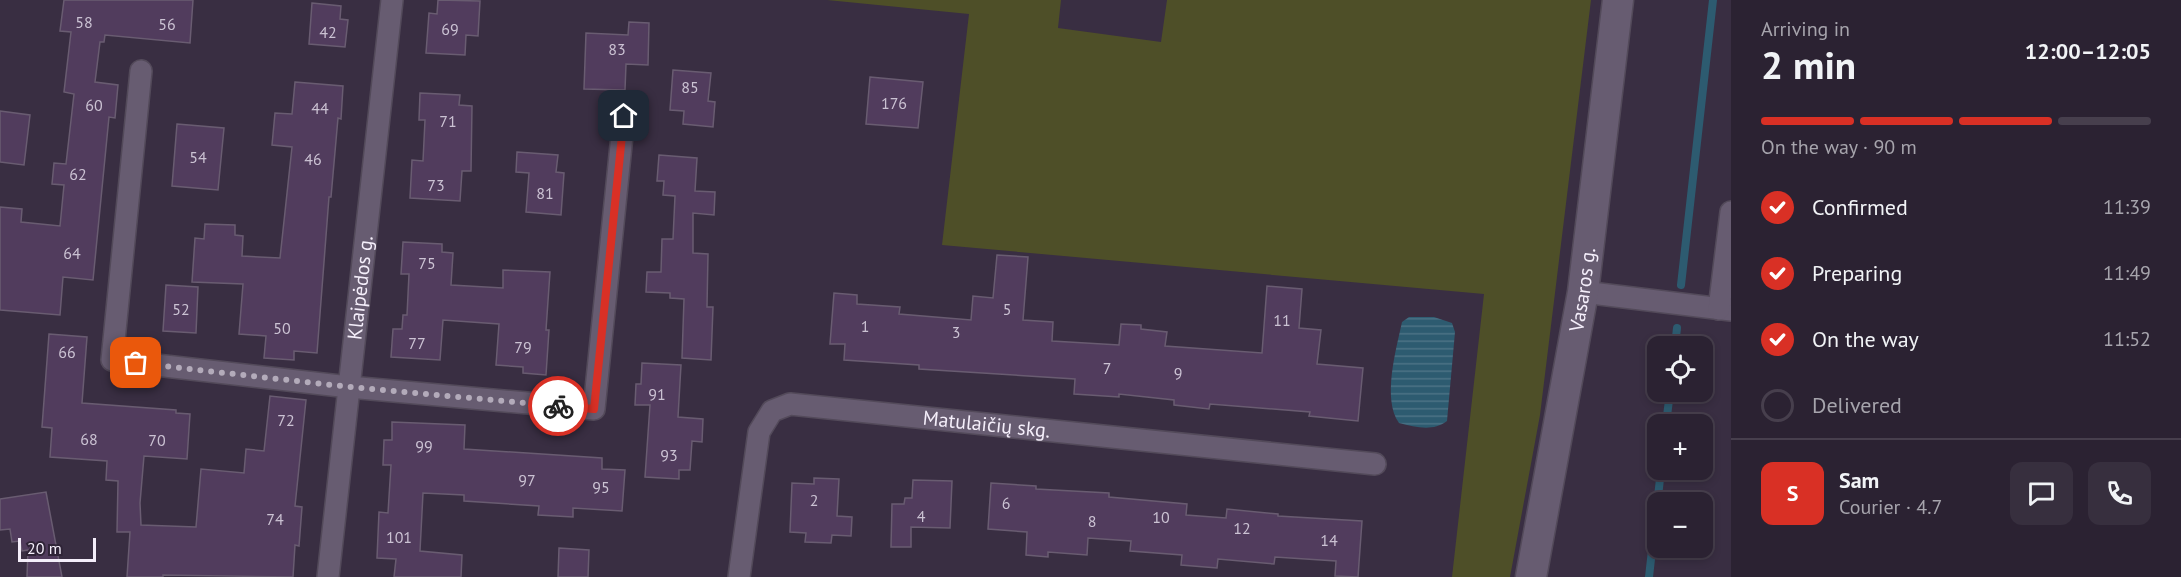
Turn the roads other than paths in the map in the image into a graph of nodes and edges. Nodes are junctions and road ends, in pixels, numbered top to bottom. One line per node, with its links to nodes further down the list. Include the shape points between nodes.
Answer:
1 (392, 0): 8 (street, Klaipėdos g.)
2 (1618, 0): 6 (main road, Vasaros g.)
3 (141, 71): 8 (street, via 112,360)
4 (624, 116): 8 (street, via 594,409)
5 (1731, 212): 7 (street)
6 (1583, 292): 7 (street); 12 (main road, Vasaros g.)
7 (1725, 309)
8 (350, 387): 10 (street, Klaipėdos g.)
9 (1375, 464): 11 (street, Matulaičių skg., via 790,404 772,411 759,432)
10 (328, 577)
11 (739, 577)
12 (1531, 577)

